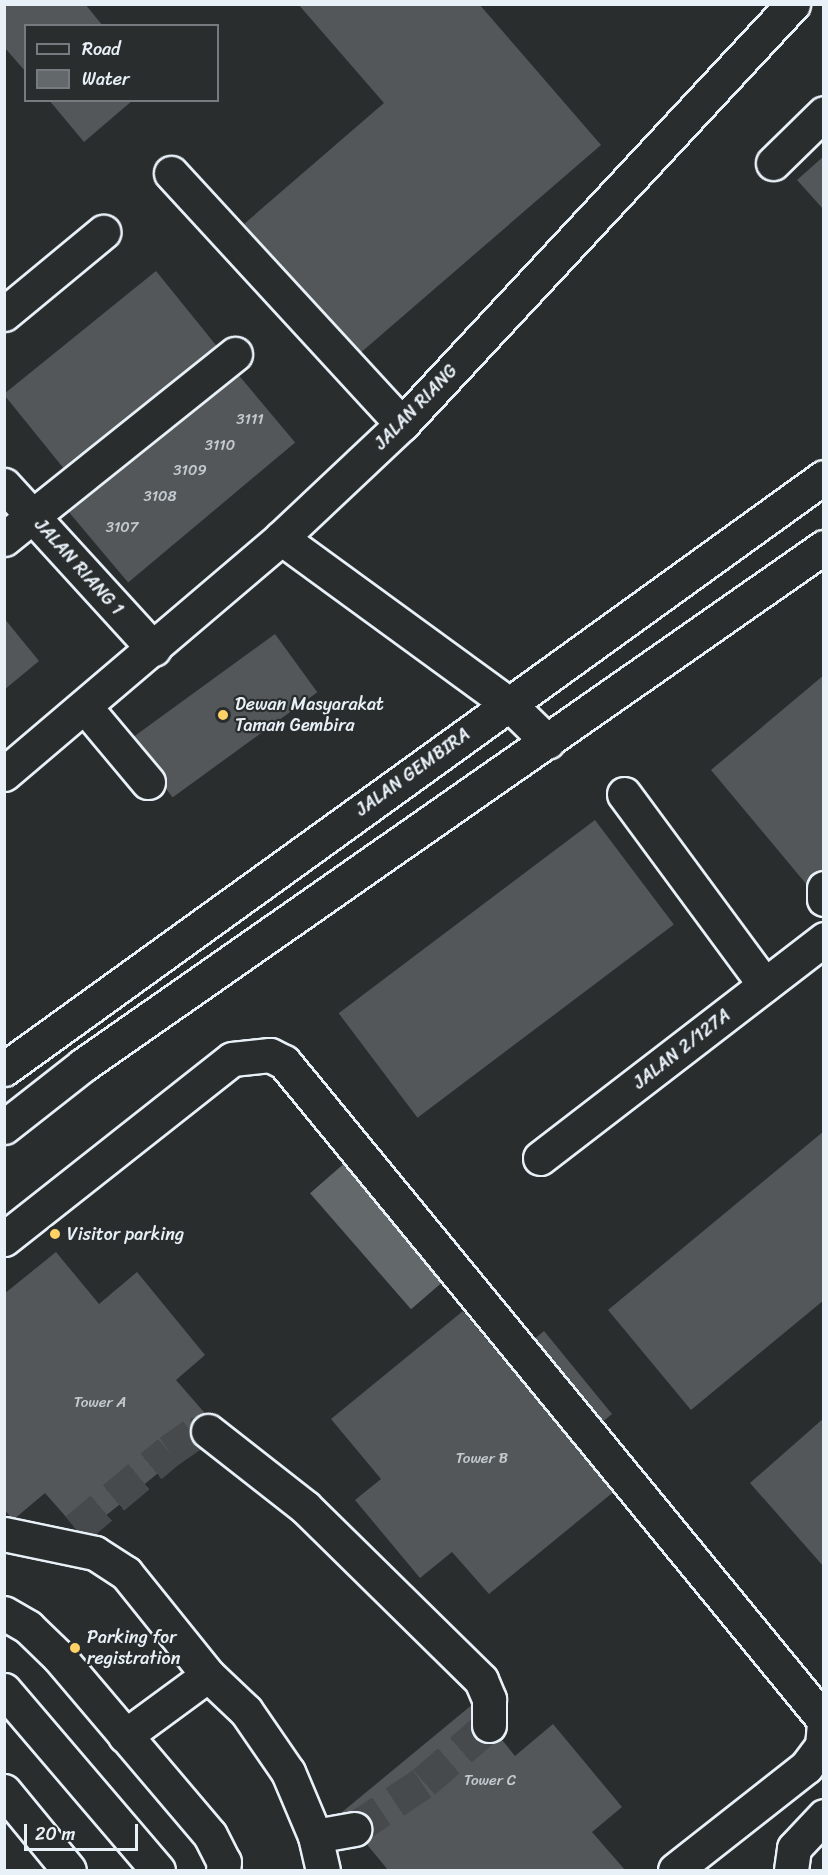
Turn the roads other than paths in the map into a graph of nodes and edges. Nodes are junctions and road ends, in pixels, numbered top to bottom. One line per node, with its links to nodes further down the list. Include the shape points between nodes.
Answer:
1 (793, 4): 8 (street, JALAN RIANG)
2 (824, 113): 3 (street)
3 (773, 163)
4 (171, 173): 8 (street)
5 (103, 232): 6 (street)
6 (4, 314)
7 (235, 354): 11 (street)
8 (402, 424): 12 (street, JALAN RIANG)
9 (4, 484): 11 (street, JALAN RIANG 1)
10 (820, 487): 16 (street, JALAN GEMBIRA)
11 (33, 516): 13 (street); 15 (street, JALAN RIANG 1)
12 (281, 538): 15 (street, JALAN RIANG); 16 (street)
13 (4, 539)
14 (824, 547): 18 (street)
15 (154, 649): 17 (street, JALAN RIANG)
16 (509, 704): 18 (street); 26 (street, JALAN GEMBIRA)
17 (85, 707): 19 (street, JALAN RIANG); 20 (street)
18 (548, 742): 27 (street, via 83,1065)
19 (4, 774)
20 (148, 782)
21 (624, 794): 25 (street)
22 (824, 888): 23 (street)
23 (824, 899)
24 (822, 943): 25 (street, JALAN 2/127A)
25 (765, 985): 28 (street, JALAN 2/127A)
26 (4, 1069)
27 (4, 1127)
28 (540, 1158)
29 (4, 1239): 35 (street, via 232,1059 270,1055 284,1062)
30 (208, 1431): 36 (street, via 305,1506 481,1680 489,1699)
31 (4, 1534): 33 (street, via 65,1537 126,1574)
32 (4, 1613): 38 (street, via 28,1627 59,1657)
33 (207, 1675): 38 (street); 42 (street, via 246,1711 288,1772)
34 (4, 1690): 45 (street)
35 (824, 1720)
36 (489, 1725)
37 (824, 1725): 48 (street, via 822,1746 806,1767)
38 (126, 1736): 46 (street, via 210,1835 224,1862)
39 (4, 1791): 44 (street)
40 (824, 1816): 43 (street, via 798,1843)
41 (354, 1829): 42 (street)
42 (315, 1836): 47 (street)
43 (791, 1866)
44 (69, 1870)
45 (158, 1870)
46 (223, 1870)
47 (323, 1870)
48 (675, 1870)

